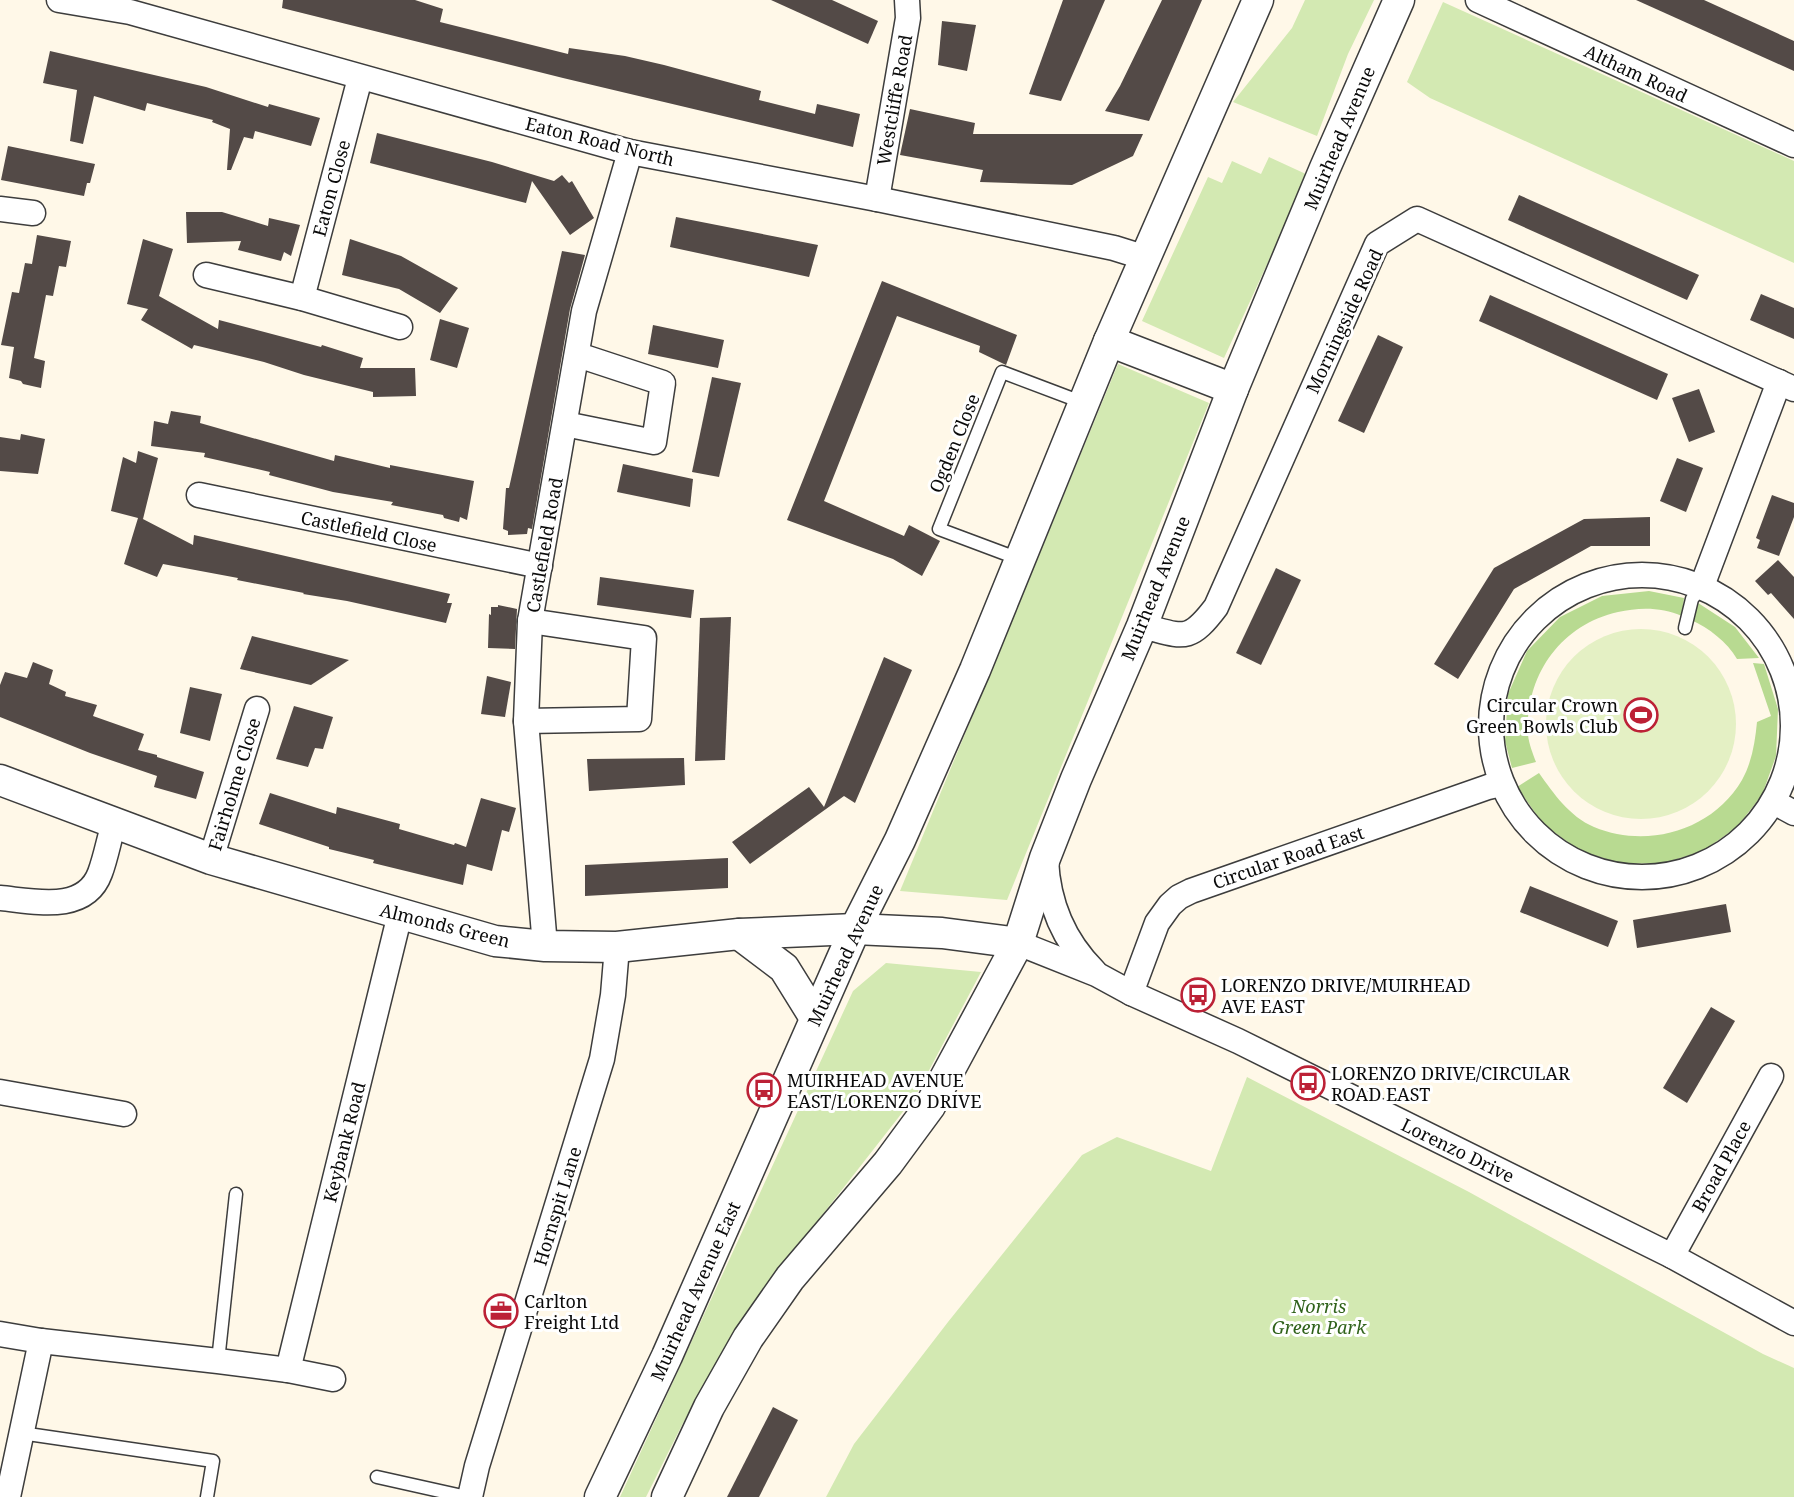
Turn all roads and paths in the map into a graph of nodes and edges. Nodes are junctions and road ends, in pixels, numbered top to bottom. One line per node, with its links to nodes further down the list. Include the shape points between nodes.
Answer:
1 (59, 0): 6 (street, Eaton Road North)
2 (907, 0): 10 (street, Westcliffe Road, via 908,18)
3 (1258, 0): 13 (street, Muirhead Avenue)
4 (1399, 0): 20 (street, Muirhead Avenue)
5 (1478, 0): 8 (street, Altham Road)
6 (131, 6): 7 (street, Eaton Road North)
7 (360, 78): 9 (street, Eaton Road North); 15 (street, Eaton Close)
8 (1794, 145)
9 (630, 152): 10 (street, Eaton Road North); 18 (street, Castlefield Road, via 584,311)
10 (877, 199): 13 (street, Eaton Road North)
11 (0, 209): 12 (street)
12 (33, 213)
13 (1146, 258): 17 (street, Muirhead Avenue)
14 (206, 275): 15 (street)
15 (302, 298): 16 (street)
16 (400, 327)
17 (1109, 341): 20 (street); 21 (street, Muirhead Avenue)
18 (578, 355): 22 (street, Castlefield Road); 22 (street, via 663,383 654,442)
19 (1787, 386): 26 (street); 28 (street, Morningside Road, via 1417,219 1377,244 1216,607 1200,627 1182,636)
20 (1233, 389): 28 (street, Muirhead Avenue)
21 (1084, 403): 24 (street, Muirhead Avenue); 24 (lane, Ogden Close, via 1002,372 939,529)
22 (565, 424): 25 (street, Castlefield Road)
23 (199, 495): 25 (street, Castlefield Close)
24 (1020, 560): 40 (street, Muirhead Avenue, via 900,840)
25 (540, 566): 27 (street, Castlefield Road)
26 (1702, 586): 29 (lane, via 1692,599); 33 (street, via 1652,573 1601,579 1554,601 1518,637 1495,684 1489,734); 34 (street, via 1745,613 1776,654 1792,702 1792,754)
27 (530, 621): 31 (street, Castlefield Road); 31 (street, via 644,638 639,719)
28 (1142, 626): 36 (street, Muirhead Avenue)
29 (1685, 628)
30 (257, 709): 37 (street, Fairholme Close)
31 (526, 721): 43 (street, Castlefield Road)
32 (0, 780): 35 (street, Almonds Green)
33 (1501, 784): 34 (street, via 1526,825 1563,856 1608,874 1656,877 1703,865); 46 (street, Circular Road East, via 1179,897 1157,923)
34 (1784, 807)
35 (114, 823): 37 (street, Almonds Green); 38 (street, via 100,875 82,895 69,902)
36 (1046, 858): 42 (street, Muirhead Avenue); 45 (street, via 1050,895 1061,925)
37 (211, 859): 39 (street, Almonds Green)
38 (0, 898)
39 (400, 914): 43 (street, Almonds Green, via 495,941); 58 (street, Keybank Road)
40 (855, 928): 41 (street, Almonds Green); 42 (street, Almonds Green); 47 (street, Muirhead Avenue)
41 (739, 934): 44 (street, Almonds Green); 47 (street, via 784,968)
42 (1018, 943): 45 (street, Lorenzo Drive); 66 (street, Muirhead Avenue, via 930,1106 888,1163 790,1278 748,1338 709,1407)
43 (545, 946): 44 (street, Almonds Green)
44 (617, 946): 64 (street, Hornspit Lane, via 602,1059)
45 (1096, 974): 46 (street, Lorenzo Drive)
46 (1131, 993): 53 (street, Lorenzo Drive, via 1238,1041)
47 (815, 1017): 49 (street, Muirhead Avenue)
48 (1771, 1076): 53 (street, Broad Place)
49 (786, 1082): 65 (street, Muirhead Avenue East, via 668,1356)
50 (0, 1092): 51 (street)
51 (124, 1114)
52 (236, 1194): 57 (lane)
53 (1672, 1256): 54 (street, Lorenzo Drive)
54 (1794, 1323)
55 (0, 1334): 56 (street)
56 (41, 1341): 57 (street); 60 (street)
57 (218, 1361): 58 (street)
58 (288, 1370): 59 (street)
59 (333, 1379)
60 (21, 1433): 62 (street); 63 (lane, via 213,1461)
61 (376, 1477): 64 (lane)
62 (8, 1497)
63 (207, 1497)
64 (469, 1497)
65 (600, 1497)
66 (667, 1497)

